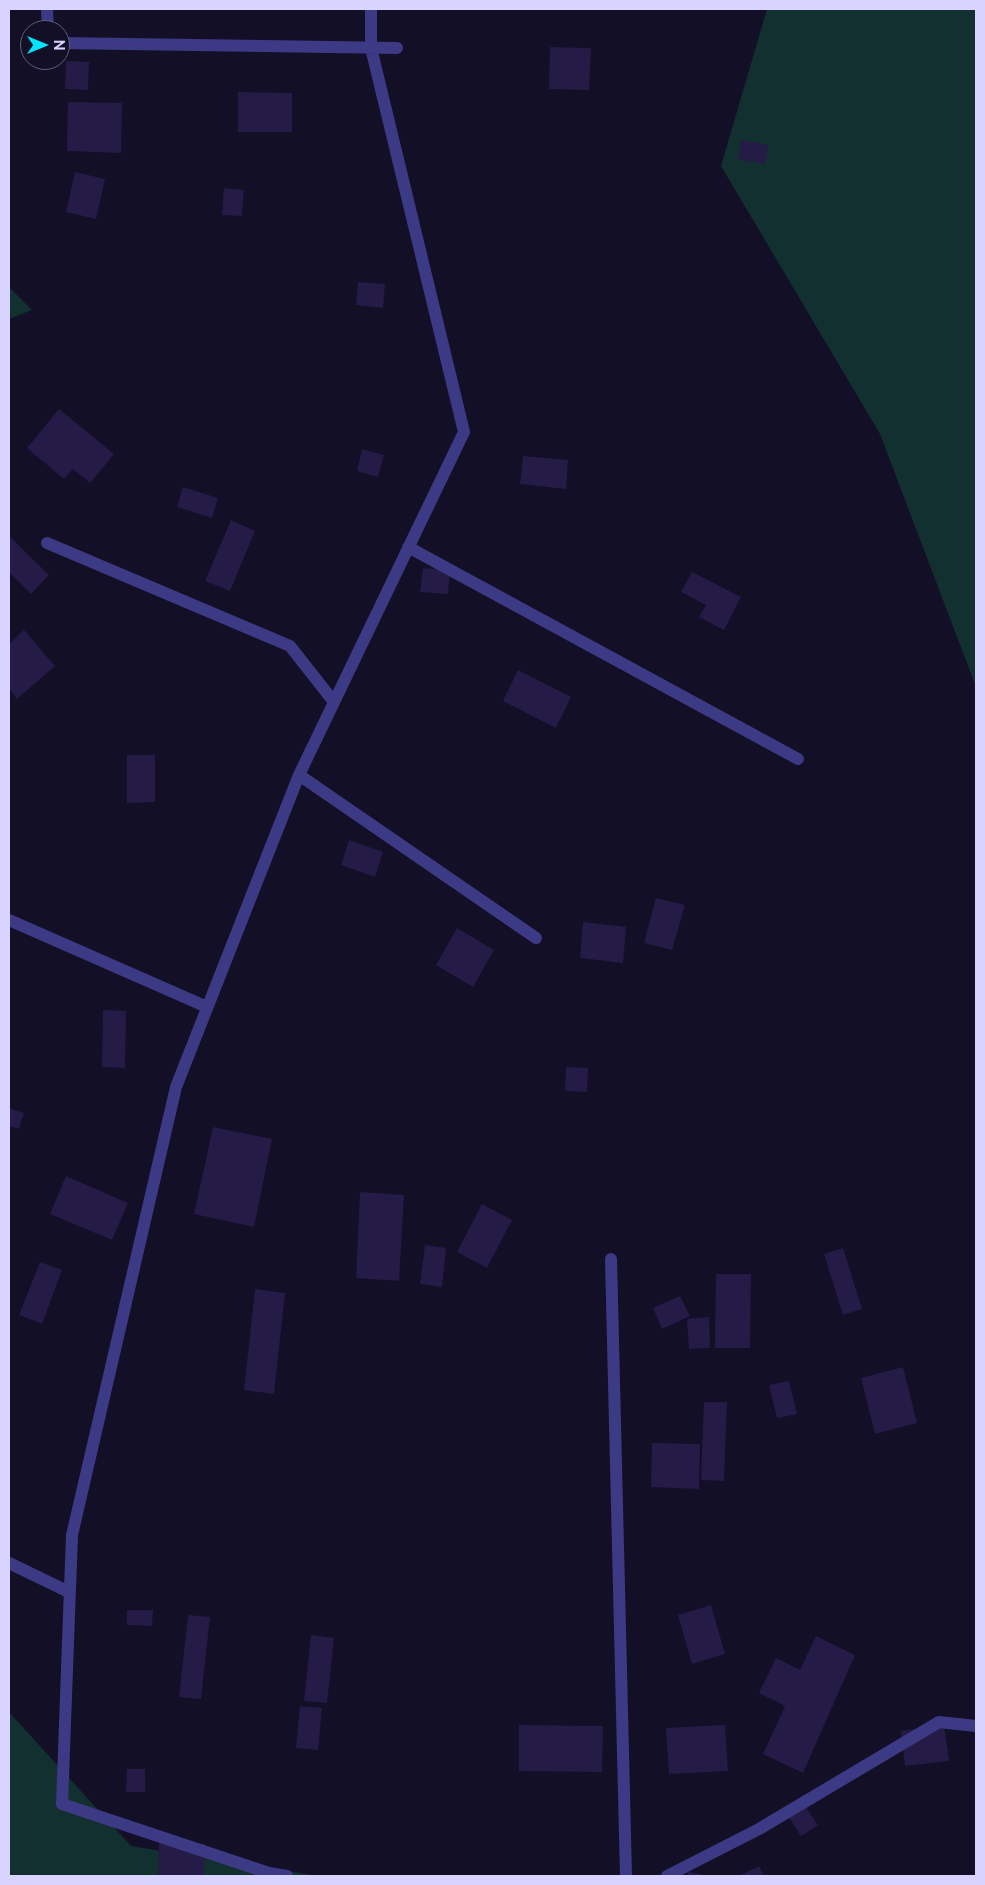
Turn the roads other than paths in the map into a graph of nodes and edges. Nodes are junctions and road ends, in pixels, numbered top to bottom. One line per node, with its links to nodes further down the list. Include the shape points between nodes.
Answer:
1 (371, 9): 3 (street)
2 (70, 43): 3 (street)
3 (371, 48): 4 (street); 6 (street, via 464,432)
4 (397, 48)
5 (47, 543): 7 (street, via 290,646)
6 (408, 547): 7 (street); 8 (street)
7 (334, 702): 9 (street)
8 (798, 759)
9 (298, 775): 11 (street); 12 (street)
10 (9, 920): 12 (street)
11 (536, 938)
12 (207, 1007): 15 (street, via 176,1087 72,1535)
13 (611, 1259): 19 (street)
14 (9, 1563): 15 (street)
15 (70, 1592): 17 (street, via 62,1804)
16 (976, 1726): 20 (street, via 939,1722 759,1829)
17 (253, 1872): 18 (street)
18 (287, 1876)
19 (626, 1876)
20 (667, 1876)

